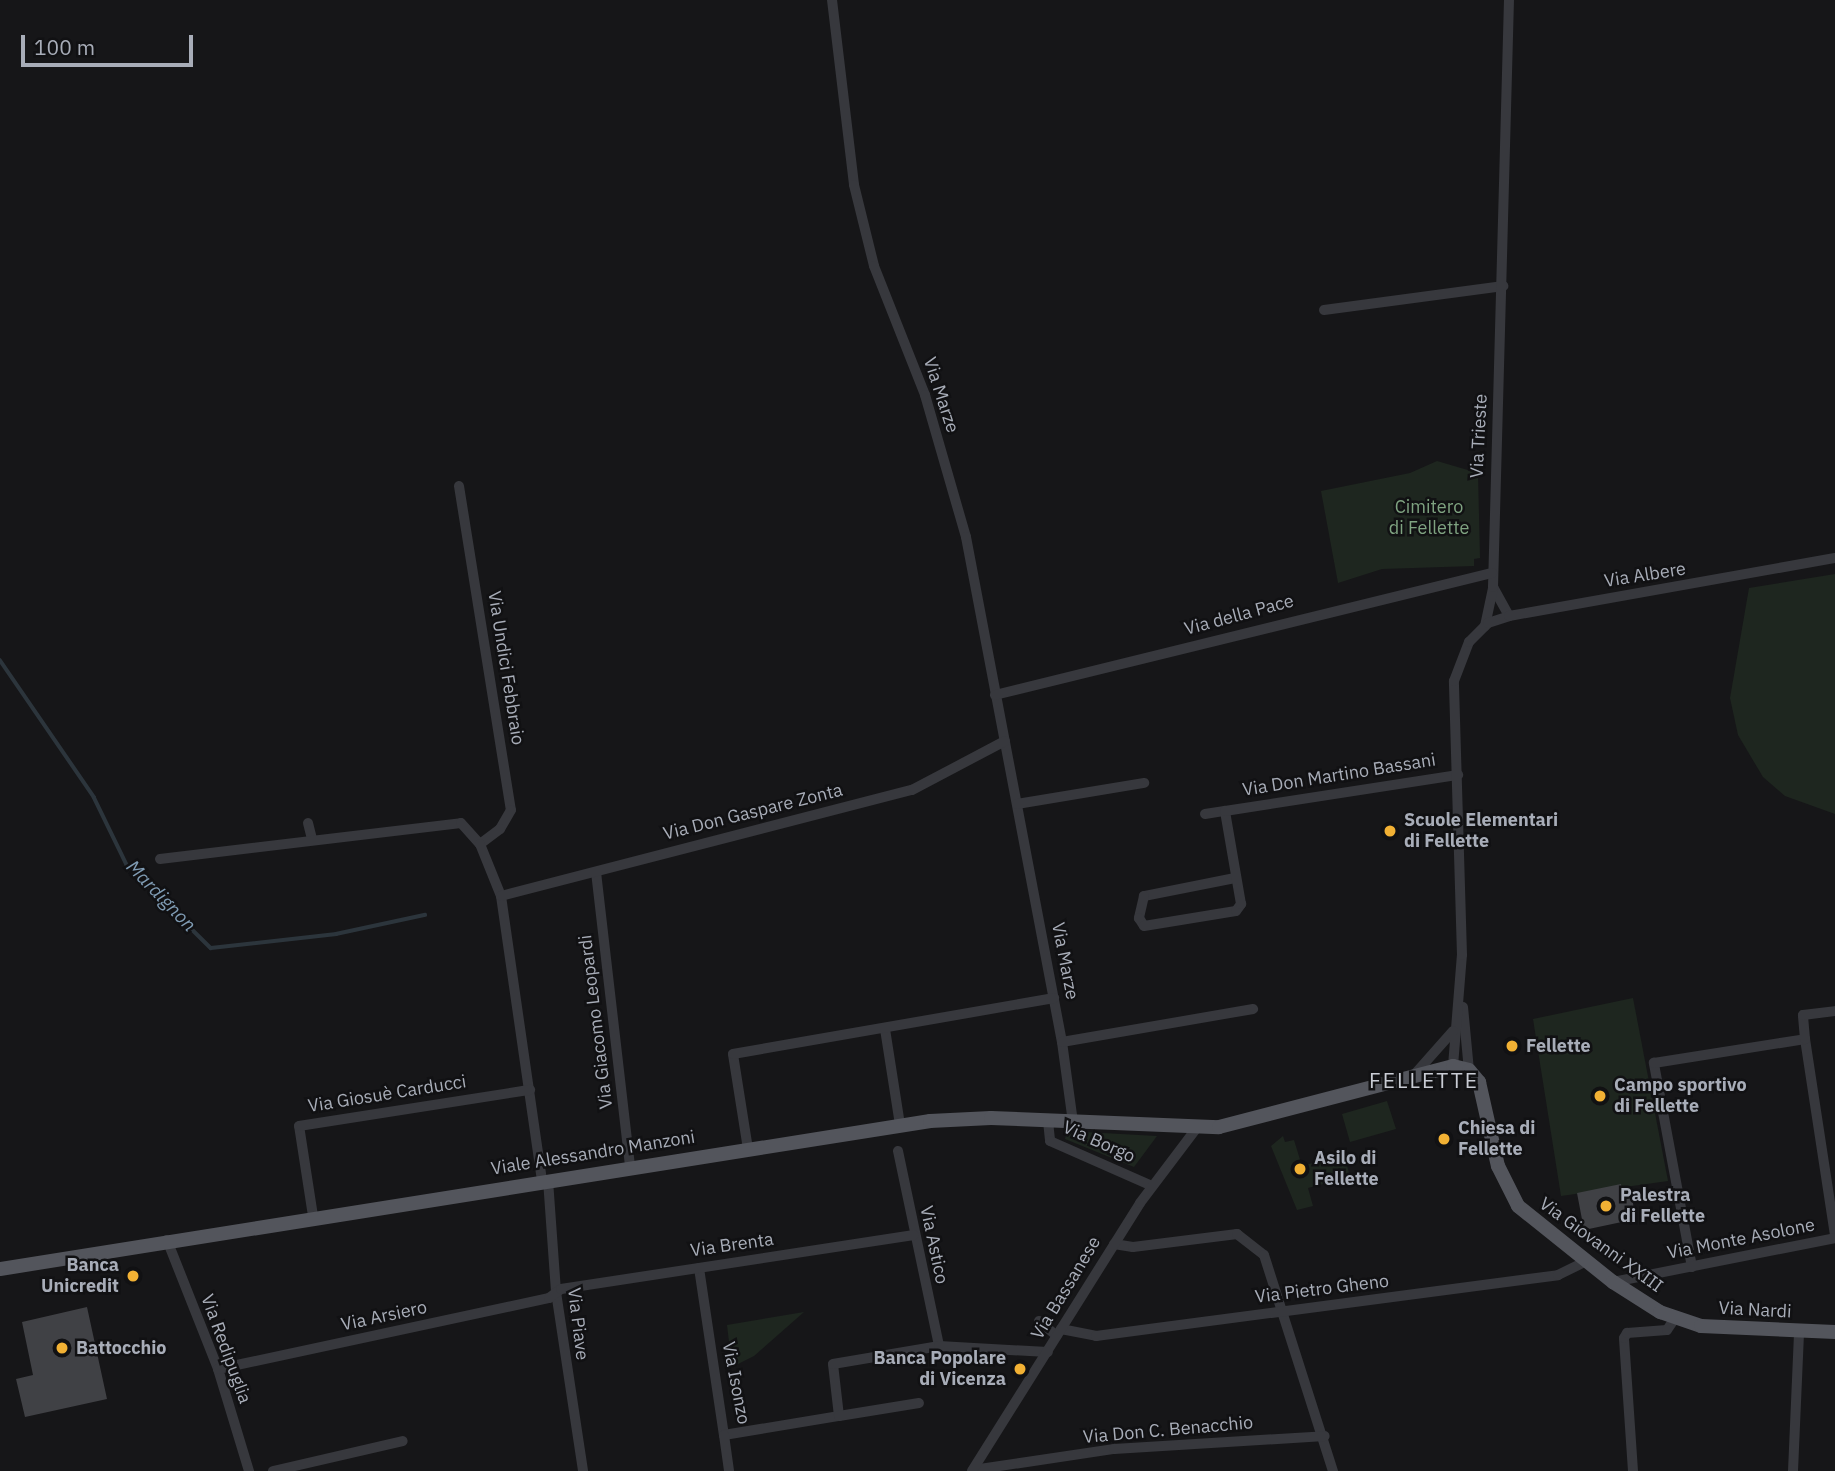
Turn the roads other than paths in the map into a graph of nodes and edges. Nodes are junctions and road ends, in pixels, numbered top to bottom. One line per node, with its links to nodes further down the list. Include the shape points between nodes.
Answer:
1 (832, 0): 11 (street, Via Marze, via 854,186 874,266 925,395 966,537)
2 (1509, 0): 3 (street, Via Trieste)
3 (1503, 286): 4 (street); 7 (street, Via Trieste)
4 (1324, 310)
5 (459, 486): 20 (street, Via Undici Febbraio, via 511,810 500,829)
6 (1835, 558): 9 (street, Via Albere)
7 (1492, 573): 8 (street, Via Trieste); 11 (street, Via della Pace, via 1385,595)
8 (1493, 587): 9 (street, Via Trieste); 10 (street, Via Trieste)
9 (1509, 616): 10 (street, Via Albere)
10 (1485, 626): 13 (street, Via Albere, via 1469,642 1454,681)
11 (995, 695): 12 (street, Via Marze)
12 (1005, 741): 15 (street, Via Marze); 22 (street, Via Don Gaspare Zonta, via 912,790)
13 (1458, 775): 16 (street, Via Don Martino Bassani); 26 (street)
14 (1144, 783): 15 (street)
15 (1017, 804): 25 (street, Via Marze)
16 (1226, 811): 17 (street, Via Don Martino Bassani); 23 (street, Via Don Martino Bassani)
17 (1205, 814)
18 (308, 823): 19 (street)
19 (312, 839): 20 (street, via 461,823); 21 (street)
20 (481, 844): 24 (street)
21 (160, 859)
22 (596, 872): 24 (street, Via Don Gaspare Zonta); 43 (street, Via Giacomo Leopardi)
23 (1235, 878): 23 (street, Via Don Martino Bassani, via 1144,896 1139,918 1144,926 1236,911 1241,904)
24 (501, 896): 36 (street)
25 (1054, 998): 30 (street); 32 (street, Via Marze)
26 (1462, 1000): 29 (street); 34 (street)
27 (1253, 1009): 32 (street)
28 (1835, 1011): 31 (street, via 1803,1014)
29 (1458, 1022): 33 (street); 35 (street, via 1436,1055)
30 (885, 1028): 39 (street); 41 (street, via 733,1054)
31 (1805, 1039): 48 (street); 52 (street, via 1654,1063)
32 (1062, 1042): 38 (street, Via Marze)
33 (1452, 1066): 34 (main road); 35 (main road)
34 (1469, 1070): 51 (main road, Via Giovanni XXIII, via 1479,1082 1498,1166 1510,1195 1524,1214)
35 (1415, 1075): 40 (main road, via 1257,1119)
36 (530, 1090): 44 (street); 46 (street, Via Giosuè Carducci, via 299,1126)
37 (1048, 1121): 38 (main road, Viale Alessandro Manzoni); 39 (main road, Viale Alessandro Manzoni, via 960,1118); 45 (street, Via Borgo, via 1050,1141)
38 (1073, 1122): 40 (main road, Viale Alessandro Manzoni)
39 (900, 1125): 41 (main road, Viale Alessandro Manzoni)
40 (1196, 1129): 45 (street, Via Bassanese)
41 (748, 1149): 43 (main road, Viale Alessandro Manzoni)
42 (898, 1151): 47 (street, Via Astico)
43 (630, 1167): 44 (main road, Viale Alessandro Manzoni)
44 (545, 1180): 46 (main road, Viale Alessandro Manzoni); 56 (street, Via Piave)
45 (1152, 1186): 50 (street, Via Bassanese)
46 (313, 1216): 49 (main road, Viale Alessandro Manzoni)
47 (914, 1235): 53 (street, Via Brenta); 63 (street, Via Astico)
48 (1835, 1236): 52 (street, Via Monte Asolone)
49 (167, 1240): 54 (main road, Viale Alessandro Manzoni); 65 (street, Via Redipuglia)
50 (1114, 1244): 57 (street, via 1245,1237 1270,1265); 62 (street, Via Bassanese)
51 (1585, 1262): 55 (main road, Via Giovanni XXIII); 57 (street, Via Pietro Gheno, via 1558,1275)
52 (1692, 1267): 55 (street, Via Monte Asolone)
53 (699, 1268): 56 (street, Via Brenta); 68 (street, Via Isonzo)
54 (0, 1269)
55 (1613, 1282): 58 (main road, Via Giovanni XXIII)
56 (556, 1292): 65 (street, Via Arsiero, via 549,1298); 74 (street, Via Piave)
57 (1284, 1311): 62 (street, Via Pietro Gheno, via 1096,1336); 69 (street)
58 (1675, 1318): 60 (main road, Via Nardi, via 1730,1331); 77 (street, via 1667,1330 1627,1333 1624,1338)
59 (1039, 1321): 62 (street)
60 (1799, 1332): 61 (main road, Via Nardi); 78 (street)
61 (1835, 1332)
62 (1059, 1333): 64 (street, Via Bassanese)
63 (939, 1346): 64 (street); 67 (street, via 833,1364)
64 (1048, 1352): 71 (street, Via Bassanese)
65 (218, 1369): 72 (street, Via Redipuglia)
66 (919, 1402): 67 (street, Via Isonzo)
67 (839, 1416): 68 (street, Via Isonzo)
68 (724, 1435): 75 (street, Via Isonzo)
69 (1325, 1436): 71 (street, Via Don C. Benacchio, via 1114,1449); 76 (street)
70 (403, 1441): 73 (street)
71 (972, 1470)
72 (249, 1471)
73 (273, 1471)
74 (583, 1471)
75 (729, 1471)
76 (1333, 1471)
77 (1633, 1471)
78 (1793, 1471)

